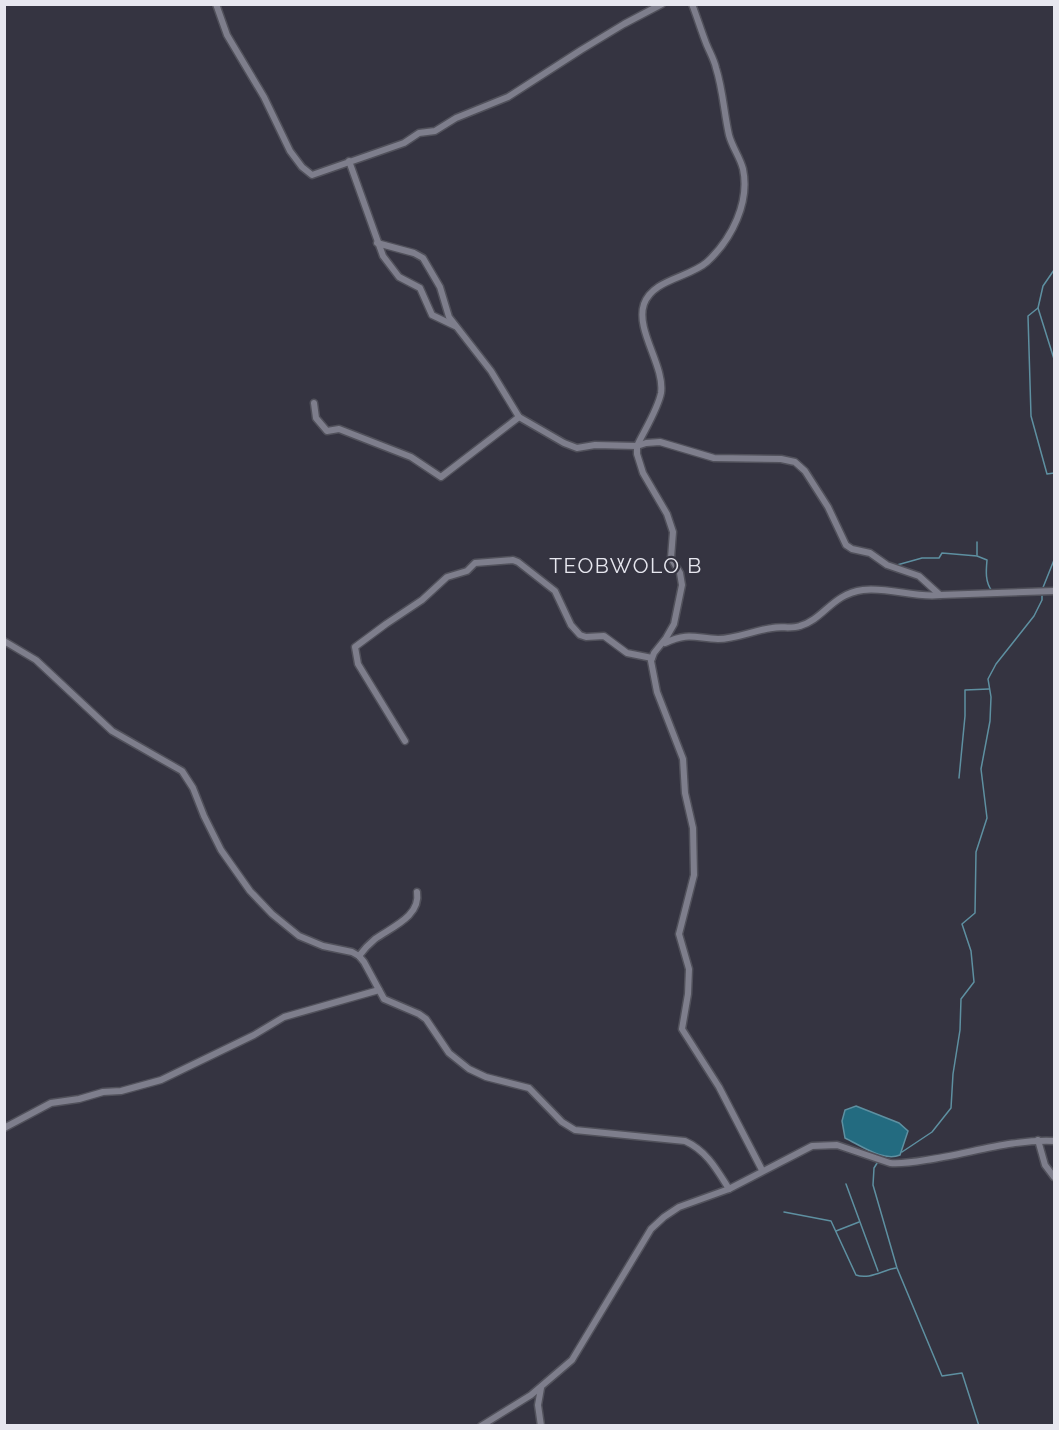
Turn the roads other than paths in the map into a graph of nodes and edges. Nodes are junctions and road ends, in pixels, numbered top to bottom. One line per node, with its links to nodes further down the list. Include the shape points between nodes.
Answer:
1 (216, 4): 4 (street, via 227,35 297,162 312,175)
2 (662, 4): 4 (street, via 508,98 456,118 435,131 419,133 404,143)
3 (692, 4): 9 (street, via 716,68 729,136 743,170 744,199 730,231 708,261 647,298 644,321 661,393)
4 (349, 161): 5 (street)
5 (377, 243): 6 (street, via 399,277 420,288 432,315); 6 (street, via 423,258 440,287)
6 (455, 326): 8 (street, via 491,371)
7 (314, 403): 8 (street, via 316,418 327,430 339,429 411,457 441,477)
8 (519, 417): 9 (street, via 577,448)
9 (637, 446): 11 (street, via 660,442 714,458 795,462 809,476 846,545 870,553 887,565 911,571); 13 (street, via 644,473 667,514 673,538 671,558 682,585 674,624)
10 (1054, 591): 11 (street)
11 (940, 595): 13 (street, via 857,591 838,598 799,626 719,639 692,635)
12 (4, 641): 17 (street, via 36,660 112,731 182,771 221,850 246,887 272,914 299,936)
13 (659, 646): 14 (street)
14 (652, 658): 15 (street, via 627,653 604,636 580,634 571,625 555,591 518,562 475,563 467,572 447,577 422,600 355,647 358,664); 22 (street, via 657,692 683,759 693,828 694,875 679,934 689,969 682,1029 719,1087)
15 (405, 741)
16 (417, 892): 17 (street, via 418,900 411,914 374,940)
17 (359, 956): 18 (street)
18 (379, 990): 19 (street, via 284,1017 161,1080 51,1103); 24 (street, via 387,1001 426,1019 449,1053 469,1069 529,1088 569,1127 686,1141 713,1163)
19 (4, 1128)
20 (1038, 1140): 21 (street); 22 (street, via 898,1164 850,1148 819,1145); 23 (street, via 1045,1166)
21 (1054, 1141)
22 (762, 1170): 24 (street)
23 (1054, 1177)
24 (729, 1189): 25 (street, via 679,1207 656,1223 572,1360)
25 (541, 1387): 26 (street); 27 (street)
26 (481, 1425)
27 (541, 1425)

